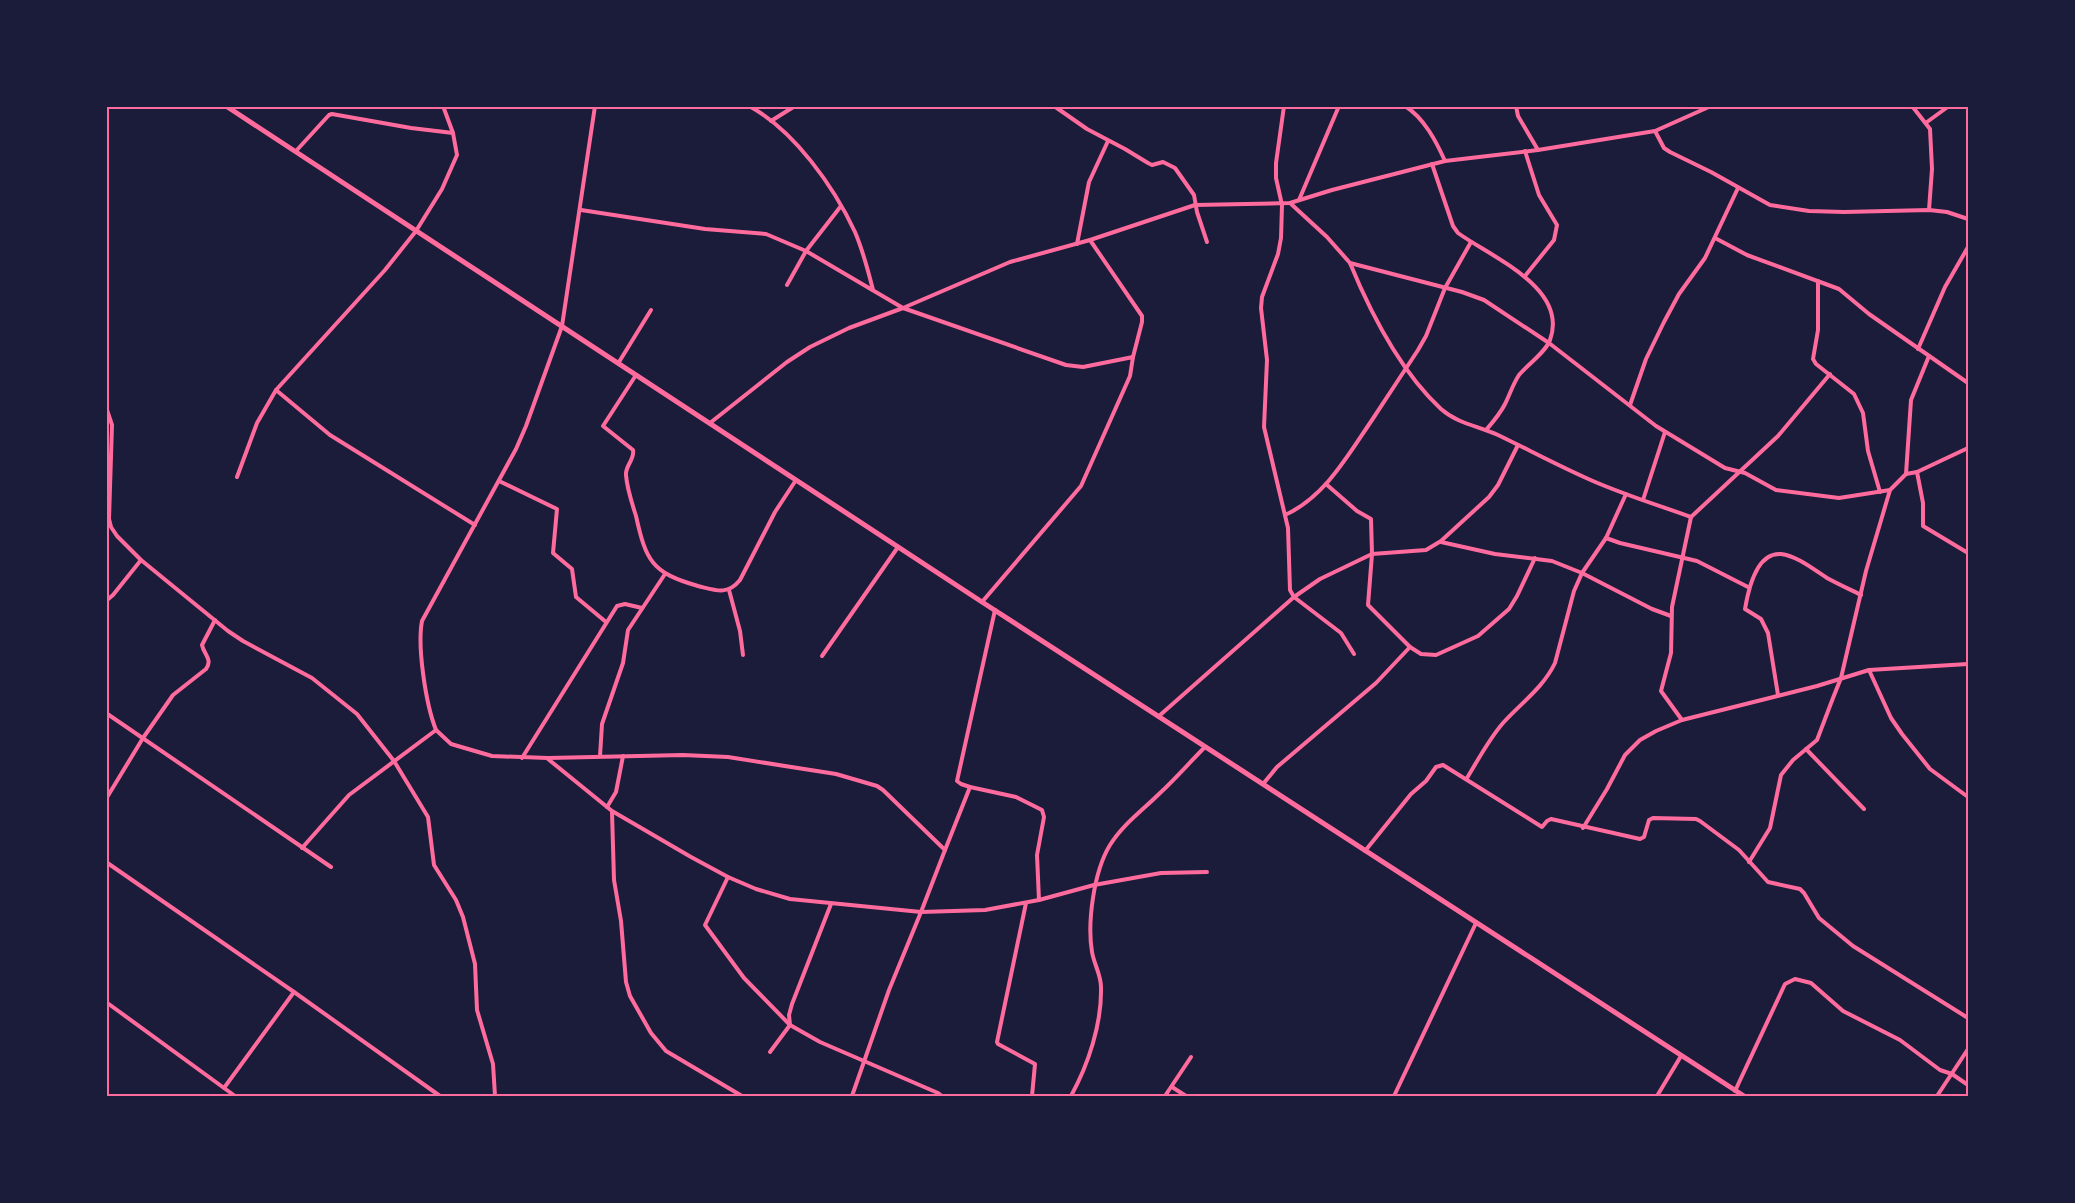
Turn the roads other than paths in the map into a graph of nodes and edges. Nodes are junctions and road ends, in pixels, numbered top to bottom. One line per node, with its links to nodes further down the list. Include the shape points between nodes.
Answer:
1 (226, 106): 21 (main road)
2 (444, 106): 18 (street)
3 (595, 106): 31 (street)
4 (749, 106): 15 (street)
5 (795, 106): 15 (street)
6 (1054, 106): 19 (street)
7 (1276, 106): 14 (street)
8 (1339, 106): 26 (street)
9 (1405, 106): 23 (street, via 1430,133)
10 (1516, 106): 20 (street)
11 (1711, 106): 17 (street)
12 (1912, 106): 16 (street)
13 (1949, 106): 16 (street)
14 (1283, 108): 29 (street, via 1276,163)
15 (771, 121): 30 (street, via 810,161)
16 (1927, 122): 32 (street, via 1932,142)
17 (1654, 132): 20 (street); 25 (street, via 1664,148)
18 (453, 133): 21 (street, via 332,114); 34 (street, via 457,155 452,171)
19 (1108, 141): 28 (street, via 1148,164 1164,162 1175,168 1194,195); 39 (street, via 1089,182)
20 (1538, 150): 22 (street)
21 (296, 151): 34 (main road)
22 (1525, 151): 23 (street); 43 (street, via 1539,195 1557,225 1554,240)
23 (1445, 161): 24 (street)
24 (1432, 164): 26 (street); 38 (street, via 1453,226)
25 (1738, 188): 32 (street, via 1786,209); 35 (street)
26 (1298, 201): 27 (street)
27 (1290, 203): 29 (street); 42 (street)
28 (1195, 205): 29 (street); 36 (street); 37 (street)
29 (1282, 205): 79 (street, via 1278,254 1261,308 1267,360 1264,427)
30 (841, 206): 41 (street); 47 (street, via 865,258)
31 (581, 210): 41 (street, via 766,234); 50 (street)
32 (1929, 210): 33 (street)
33 (1968, 219)
34 (416, 231): 50 (main road); 60 (street)
35 (1715, 238): 44 (street, via 1747,255); 61 (street, via 1669,313 1646,359)
36 (1090, 240): 39 (street); 54 (street, via 1142,316)
37 (1207, 242)
38 (1471, 242): 43 (street); 46 (street)
39 (1077, 244): 48 (street, via 996,267)
40 (1968, 247): 52 (street, via 1945,287)
41 (806, 251): 45 (street); 47 (street)
42 (1350, 263): 46 (street); 56 (street, via 1367,305)
43 (1525, 276): 51 (street, via 1545,297 1551,312)
44 (1818, 281): 52 (street, via 1846,293); 57 (street, via 1818,330 1812,359)
45 (788, 285)
46 (1445, 288): 51 (street, via 1484,300); 56 (street, via 1426,336)
47 (873, 291): 48 (street)
48 (903, 308): 54 (street, via 1066,365 1083,366); 63 (street, via 810,347)
49 (651, 310): 55 (street)
50 (562, 326): 55 (main road); 73 (street, via 526,426)
51 (1549, 342): 61 (street); 64 (street, via 1520,375)
52 (1918, 349): 53 (street)
53 (1929, 356): 59 (street); 70 (street, via 1911,400)
54 (1133, 357): 97 (street, via 1130,376 1081,486)
55 (619, 362): 58 (main road)
56 (1406, 369): 64 (street, via 1441,409 1462,423); 74 (street)
57 (1830, 374): 68 (street, via 1778,436); 76 (street, via 1854,394 1863,413 1868,451)
58 (637, 375): 63 (main road); 91 (street, via 603,426 633,450 625,474 640,536 648,556)
59 (1968, 383)
60 (276, 390): 71 (street, via 256,423); 81 (street, via 330,435)
61 (1630, 405): 65 (street)
62 (106, 407): 89 (street, via 112,425 109,519 117,536)
63 (710, 423): 72 (main road)
64 (1486, 430): 66 (street)
65 (1665, 432): 68 (street, via 1725,468); 78 (street)
66 (1518, 446): 77 (street); 83 (street, via 1489,497)
67 (1968, 448): 69 (street)
68 (1739, 471): 76 (street, via 1776,490 1825,498); 80 (street)
69 (1917, 472): 70 (street); 85 (street, via 1923,526)
70 (1906, 474): 75 (street)
71 (237, 477)
72 (796, 479): 84 (main road); 93 (street, via 740,580)
73 (500, 481): 81 (street); 102 (street, via 557,509 553,553 572,569 576,597)
74 (1326, 484): 79 (street, via 1298,509); 86 (street, via 1371,519)
75 (1890, 490): 76 (street); 94 (street)
76 (1880, 492)
77 (1626, 494): 78 (street); 82 (street)
78 (1643, 500): 80 (street)
79 (1285, 515): 95 (street)
80 (1690, 517): 88 (street)
81 (475, 525): 114 (street, via 420,631 428,701)
82 (1606, 537): 88 (street); 90 (street)
83 (1441, 542): 86 (street, via 1426,550); 87 (street)
84 (898, 546): 97 (main road); 106 (street)
85 (1968, 553)
86 (1372, 554): 95 (street, via 1320,579); 103 (street, via 1368,605)
87 (1535, 558): 90 (street); 103 (street, via 1509,609 1478,636 1436,655 1421,654)
88 (1683, 558): 92 (street); 100 (street)
89 (141, 560): 96 (street); 101 (street)
90 (1582, 573): 100 (street); 123 (street, via 1551,672 1498,729)
91 (665, 574): 93 (street, via 720,592); 98 (street)
92 (1748, 586): 94 (street, via 1766,560 1781,554); 110 (street, via 1745,609 1761,619 1768,633)
93 (729, 590): 105 (street)
94 (1861, 595): 109 (street)
95 (1294, 597): 104 (street, via 1341,633); 112 (street)
96 (106, 601)
97 (982, 602): 99 (main road)
98 (642, 608): 102 (street, via 621,604); 118 (street, via 628,630 623,663 602,724)
99 (995, 610): 112 (main road); 125 (street, via 957,781)
100 (1671, 616): 113 (street, via 1672,643 1661,691)
101 (215, 620): 115 (street, via 202,645 209,665 178,690); 122 (street, via 337,697 357,714)
102 (606, 622): 120 (street)
103 (1410, 647): 124 (street, via 1376,683 1277,767)
104 (1354, 654)
105 (743, 655)
106 (822, 656)
107 (1968, 664): 108 (street)
108 (1869, 670): 109 (street); 126 (street, via 1902,734 1930,769)
109 (1841, 678): 110 (street); 117 (street, via 1817,740)
110 (1778, 695): 113 (street)
111 (106, 714): 115 (street)
112 (1159, 716): 116 (main road)
113 (1682, 720): 131 (street, via 1648,735 1625,755)
114 (436, 730): 120 (street, via 451,744 466,750); 122 (street)
115 (143, 738): 127 (street); 132 (street)
116 (1205, 747): 124 (main road); 140 (street, via 1122,828 1109,847)
117 (1806, 749): 129 (street); 136 (street, via 1781,775 1770,828)
118 (600, 756): 119 (street); 121 (street)
119 (623, 756): 128 (street, via 617,788); 133 (street, via 728,757 847,777 883,790)
120 (522, 758): 121 (street)
121 (548, 758): 128 (street)
122 (394, 761): 132 (street, via 349,795); 163 (street, via 428,818 434,865 463,917 475,964 477,1010 493,1064)
123 (1467, 778): 131 (street, via 1542,827 1551,819); 134 (street, via 1443,765 1436,767)
124 (1263, 784): 134 (main road)
125 (969, 787): 133 (street); 141 (street, via 1016,797 1042,810 1037,855)
126 (1968, 797)
127 (106, 799)
128 (606, 807): 130 (street)
129 (1864, 809)
130 (612, 811): 139 (street); 164 (street, via 614,880 630,996 666,1051)
131 (1583, 828): 136 (street, via 1640,839 1653,818 1696,819 1731,843)
132 (302, 848): 137 (street)
133 (945, 850): 144 (street)
134 (1365, 851): 145 (main road)
135 (106, 862): 146 (street)
136 (1749, 862): 148 (street, via 1768,882 1800,889 1819,918 1853,946)
137 (331, 867)
138 (1207, 872): 140 (street, via 1161,873)
139 (728, 877): 143 (street, via 790,899); 149 (street, via 706,928 744,978)
140 (1094, 885): 141 (street); 168 (street, via 1091,936 1101,987 1099,1007 1089,1053)
141 (1039, 900): 142 (street)
142 (1026, 903): 144 (street, via 985,910); 167 (street, via 997,1042 1035,1064)
143 (831, 904): 144 (street); 149 (street, via 792,1004)
144 (921, 912): 154 (street)
145 (1476, 923): 152 (main road); 171 (street)
146 (294, 992): 158 (street); 161 (street)
147 (106, 1002): 158 (street)
148 (1968, 1018)
149 (790, 1025): 151 (street); 154 (street)
150 (1968, 1049): 155 (street)
151 (770, 1052)
152 (1681, 1056): 159 (main road); 172 (street)
153 (1191, 1058): 157 (street)
154 (864, 1060): 165 (street); 166 (street)
155 (1952, 1074): 156 (street); 159 (street, via 1940,1070 1900,1040 1843,1011 1811,983 1795,979 1785,984); 174 (street)
156 (1968, 1085)
157 (1172, 1087): 169 (street); 170 (street)
158 (224, 1088): 160 (street)
159 (1735, 1091): 173 (main road)
160 (235, 1096)
161 (440, 1096)
162 (488, 1096): 163 (street)
163 (495, 1096)
164 (742, 1096)
165 (852, 1096)
166 (942, 1096)
167 (1032, 1096)
168 (1071, 1096)
169 (1165, 1096)
170 (1186, 1096)
171 (1394, 1096)
172 (1657, 1096)
173 (1744, 1096)
174 (1937, 1096)

